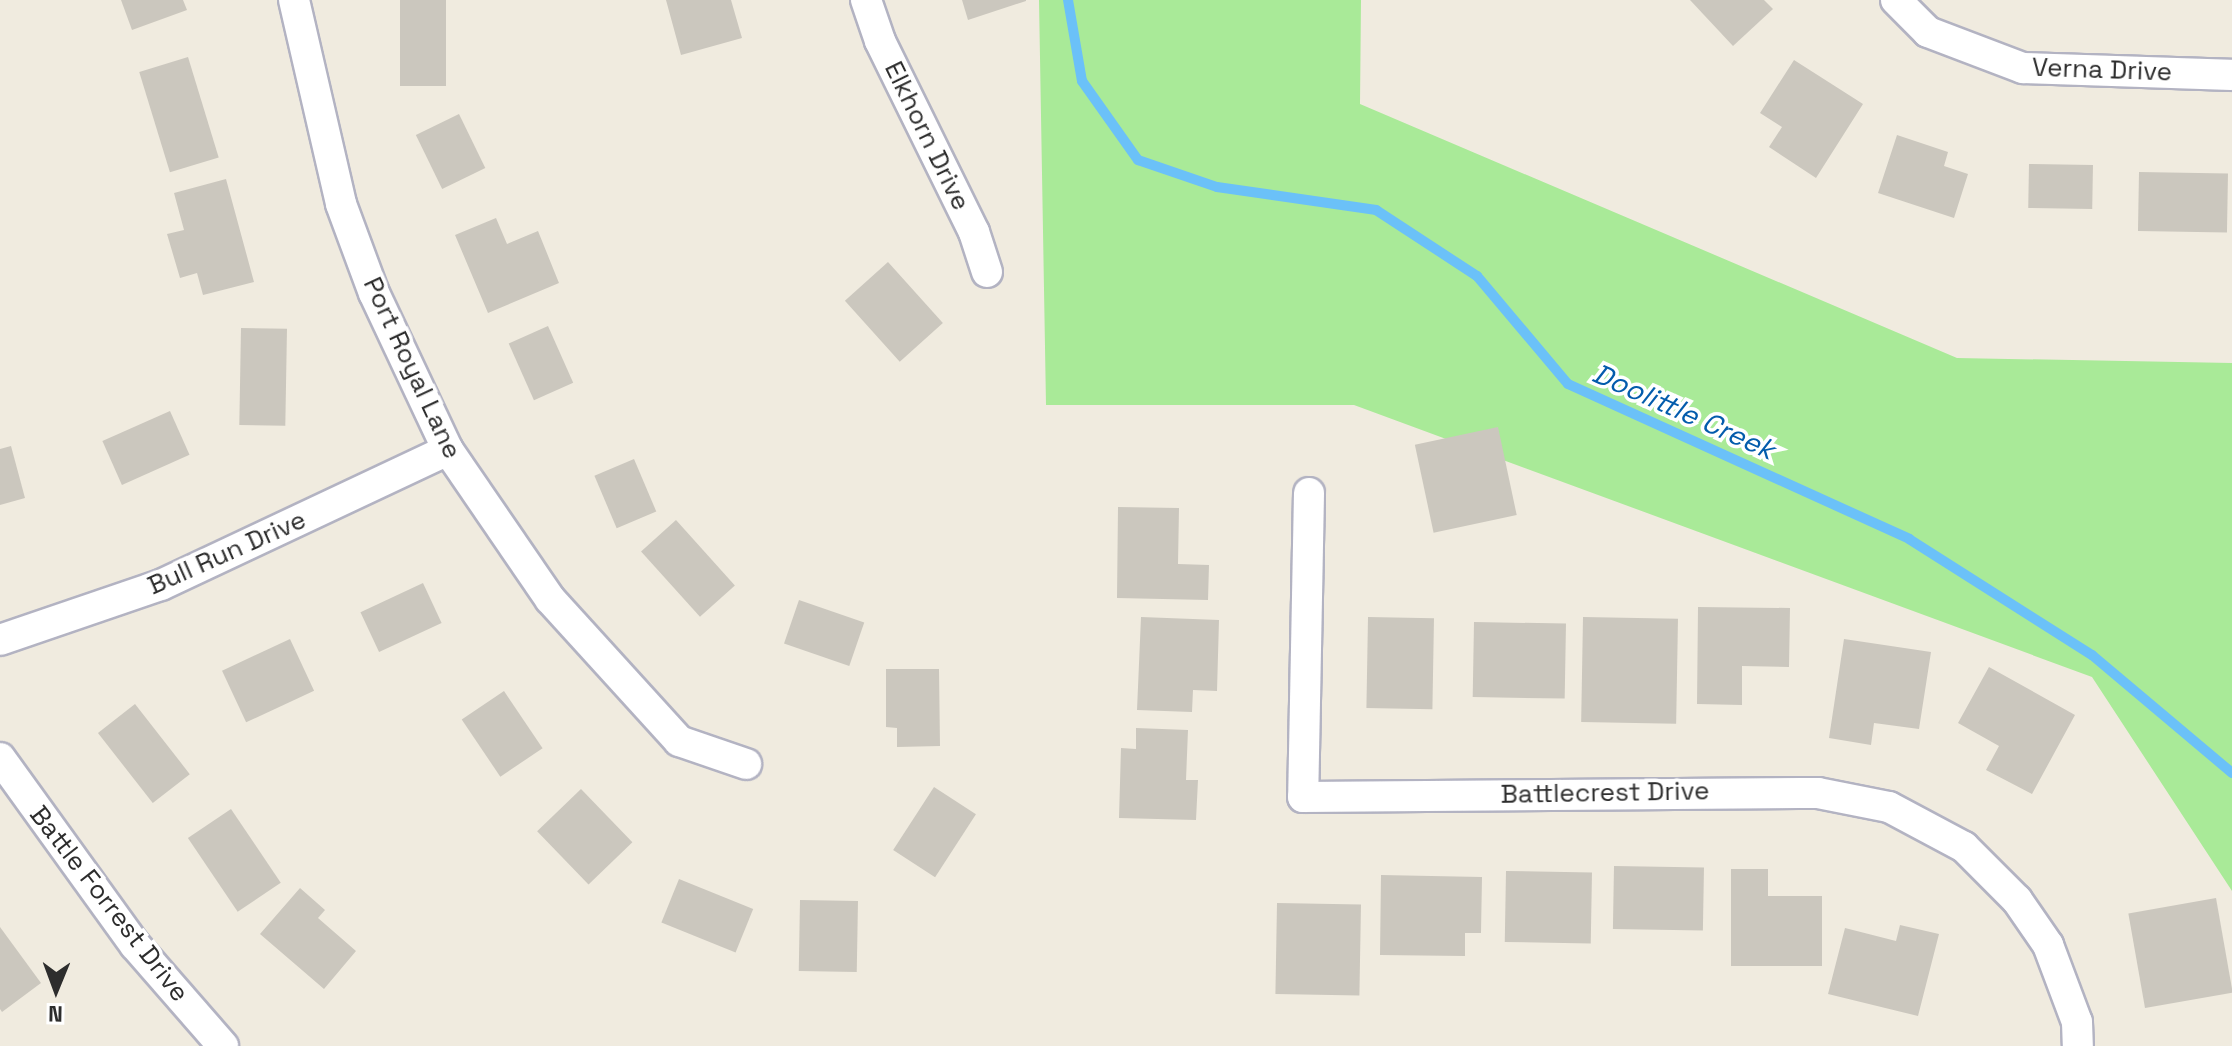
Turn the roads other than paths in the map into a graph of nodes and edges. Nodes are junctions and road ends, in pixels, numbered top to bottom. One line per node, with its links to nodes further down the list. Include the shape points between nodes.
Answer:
1 (294, 0): 6 (street, Port Royal Lane, via 341,204 374,293)
2 (866, 0): 5 (street, Elkhorn Drive, via 880,41 974,232)
3 (1896, 0): 4 (street, Verna Drive, via 1928,32 2023,68)
4 (2232, 75)
5 (987, 272)
6 (448, 450): 8 (street, Bull Run Drive, via 161,585); 10 (street, Port Royal Lane, via 550,599 679,741)
7 (1309, 493): 12 (street, Battlecrest Drive, via 1303,797 1818,793 1889,807 1964,847 2017,900 2048,945 2077,1022)
8 (0, 640)
9 (0, 758): 11 (street, Battle Forrest Drive, via 135,945)
10 (746, 764)
11 (223, 1046)
12 (2078, 1046)

